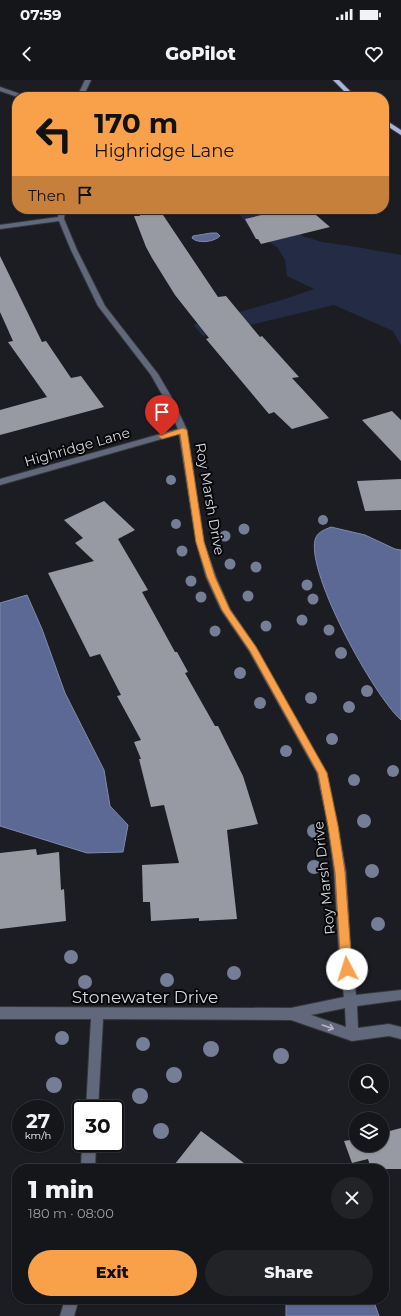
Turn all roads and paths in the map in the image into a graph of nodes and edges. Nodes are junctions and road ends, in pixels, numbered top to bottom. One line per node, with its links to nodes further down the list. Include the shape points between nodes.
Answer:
1 (88, 80): 4 (street)
2 (336, 80): 5 (main road)
3 (0, 89): 6 (street)
4 (82, 92)
5 (348, 92)
6 (12, 93)
7 (389, 125): 8 (main road)
8 (401, 133)
9 (62, 214): 10 (street, Roy Marsh Drive)
10 (61, 219): 11 (street); 12 (street, Roy Marsh Drive, via 102,306 154,374)
11 (0, 226)
12 (183, 430): 13 (street, Highridge Lane); 15 (street, Roy Marsh Drive, via 200,542 211,577 226,610 257,656 322,773 340,872)
13 (0, 482)
14 (401, 995): 15 (street, Stonewater Drive)
15 (351, 1002): 18 (street, Stonewater Drive); 20 (street, Roy Marsh Drive)
16 (0, 1013): 17 (street, Stonewater Drive)
17 (97, 1014): 18 (street, Stonewater Drive); 21 (street)
18 (291, 1014): 20 (street, Stonewater Drive, one-way to 20)
19 (401, 1034): 20 (street, Stonewater Drive, via 389,1030)
20 (352, 1035)
21 (92, 1100)
22 (89, 1152): 23 (street)
23 (88, 1164)
24 (71, 1304): 25 (street)
25 (67, 1316)

